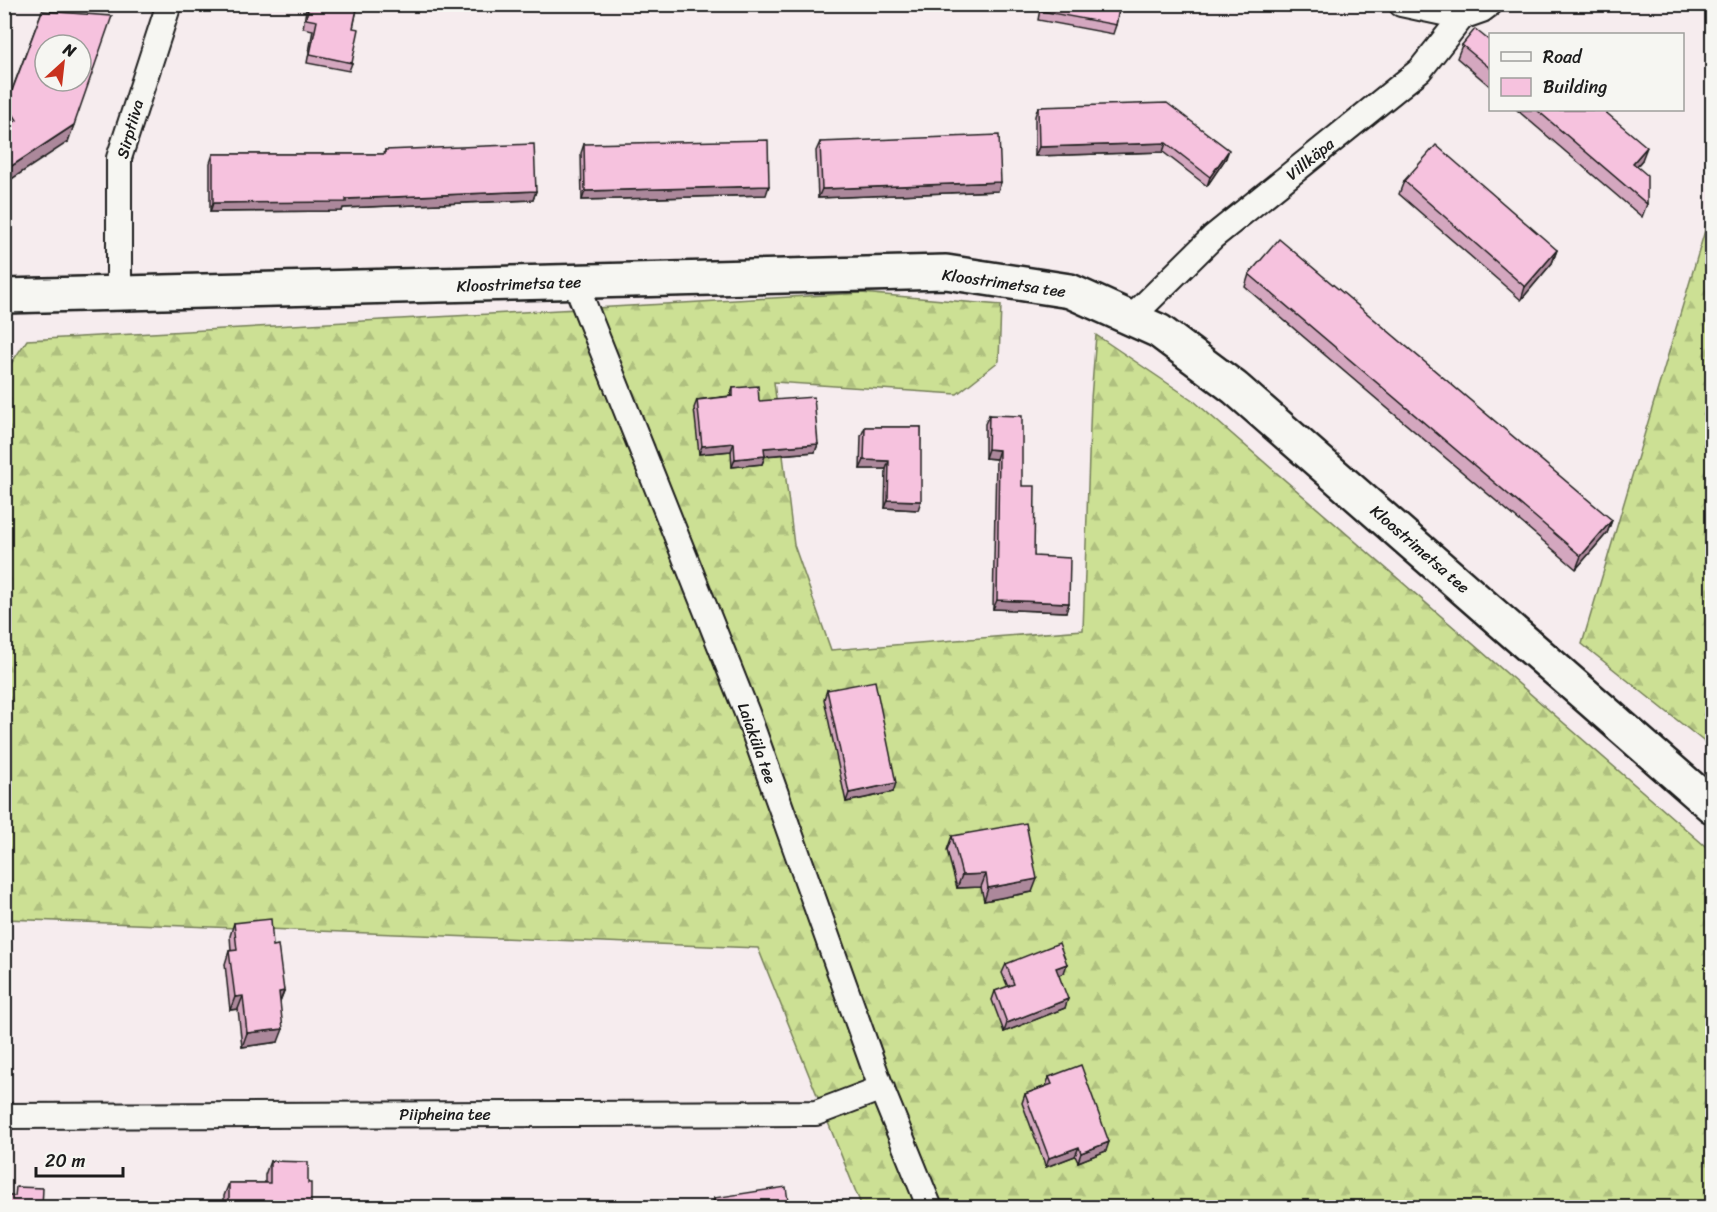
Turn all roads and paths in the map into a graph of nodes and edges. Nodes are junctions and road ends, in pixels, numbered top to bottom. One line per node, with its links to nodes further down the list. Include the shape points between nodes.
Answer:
1 (169, 4): 6 (street, Sirptiiva, via 119,158)
2 (1401, 4): 4 (street)
3 (1490, 4): 4 (street, Villkäpa)
4 (1462, 17): 8 (street, Villkäpa, via 1420,70 1213,237)
5 (575, 282): 6 (main road, Kloostrimetsa tee); 8 (main road, Kloostrimetsa tee, via 946,272 1070,291); 10 (street, Laiaküla tee, via 747,714)
6 (119, 294): 7 (main road, Kloostrimetsa tee)
7 (4, 296)
8 (1131, 318): 9 (main road, Kloostrimetsa tee, via 1159,331 1235,388)
9 (1713, 806)
10 (882, 1088): 11 (street, Piipheina tee, via 816,1113); 12 (street, Laiaküla tee)
11 (4, 1116)
12 (930, 1208)

